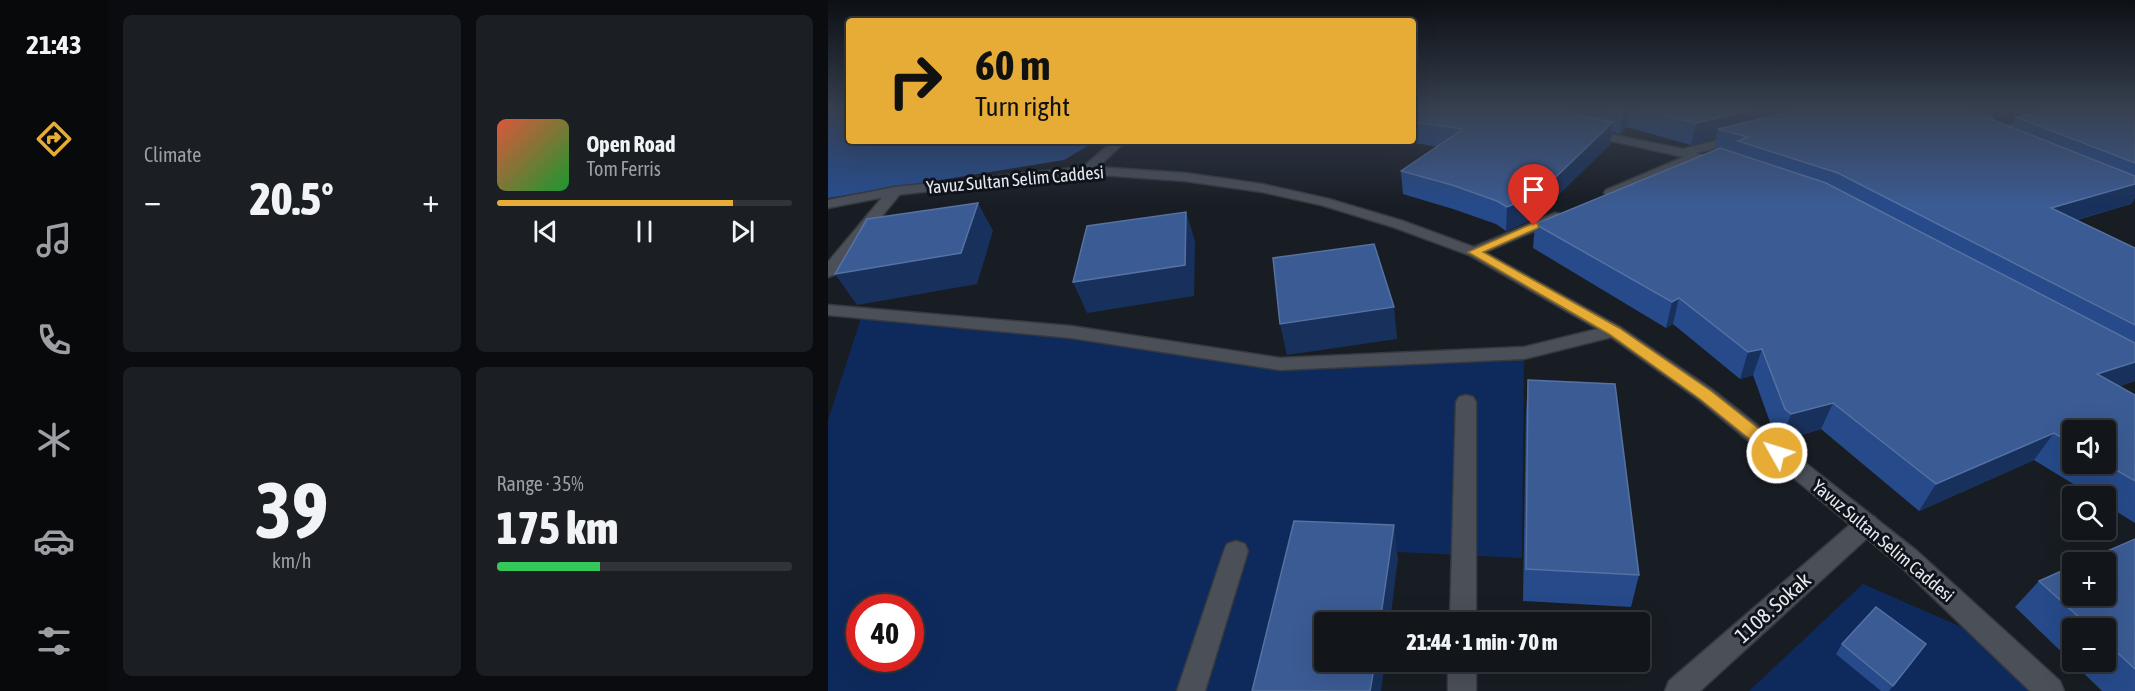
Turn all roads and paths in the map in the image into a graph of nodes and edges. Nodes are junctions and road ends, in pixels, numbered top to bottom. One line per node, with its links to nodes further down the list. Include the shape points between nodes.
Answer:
1 (1621, 140): 4 (street)
2 (1736, 140): 4 (street)
3 (1117, 144): 5 (street)
4 (1689, 155): 6 (street); 8 (street)
5 (1087, 170): 7 (street, Yavuz Sultan Selim Caddesi); 11 (street, Yavuz Sultan Selim Caddesi, via 1185,177 1262,188 1367,214)
6 (1738, 172)
7 (895, 191): 9 (street, Yavuz Sultan Selim Caddesi); 12 (street)
8 (1600, 198)
9 (828, 204)
10 (1569, 211): 11 (street)
11 (1474, 252): 14 (street, Yavuz Sultan Selim Caddesi)
12 (828, 272)
13 (828, 310): 14 (street, via 1071,332 1280,364 1524,353)
14 (1614, 331): 16 (street, Yavuz Sultan Selim Caddesi, via 1706,395)
15 (1466, 402): 18 (street)
16 (1867, 524): 22 (street, 1108. Sokak); 23 (street, Yavuz Sultan Selim Caddesi)
17 (1236, 551): 20 (street)
18 (1463, 612)
19 (1462, 672): 21 (street)
20 (1191, 691)
21 (1462, 691)
22 (1679, 691)
23 (2050, 691)

